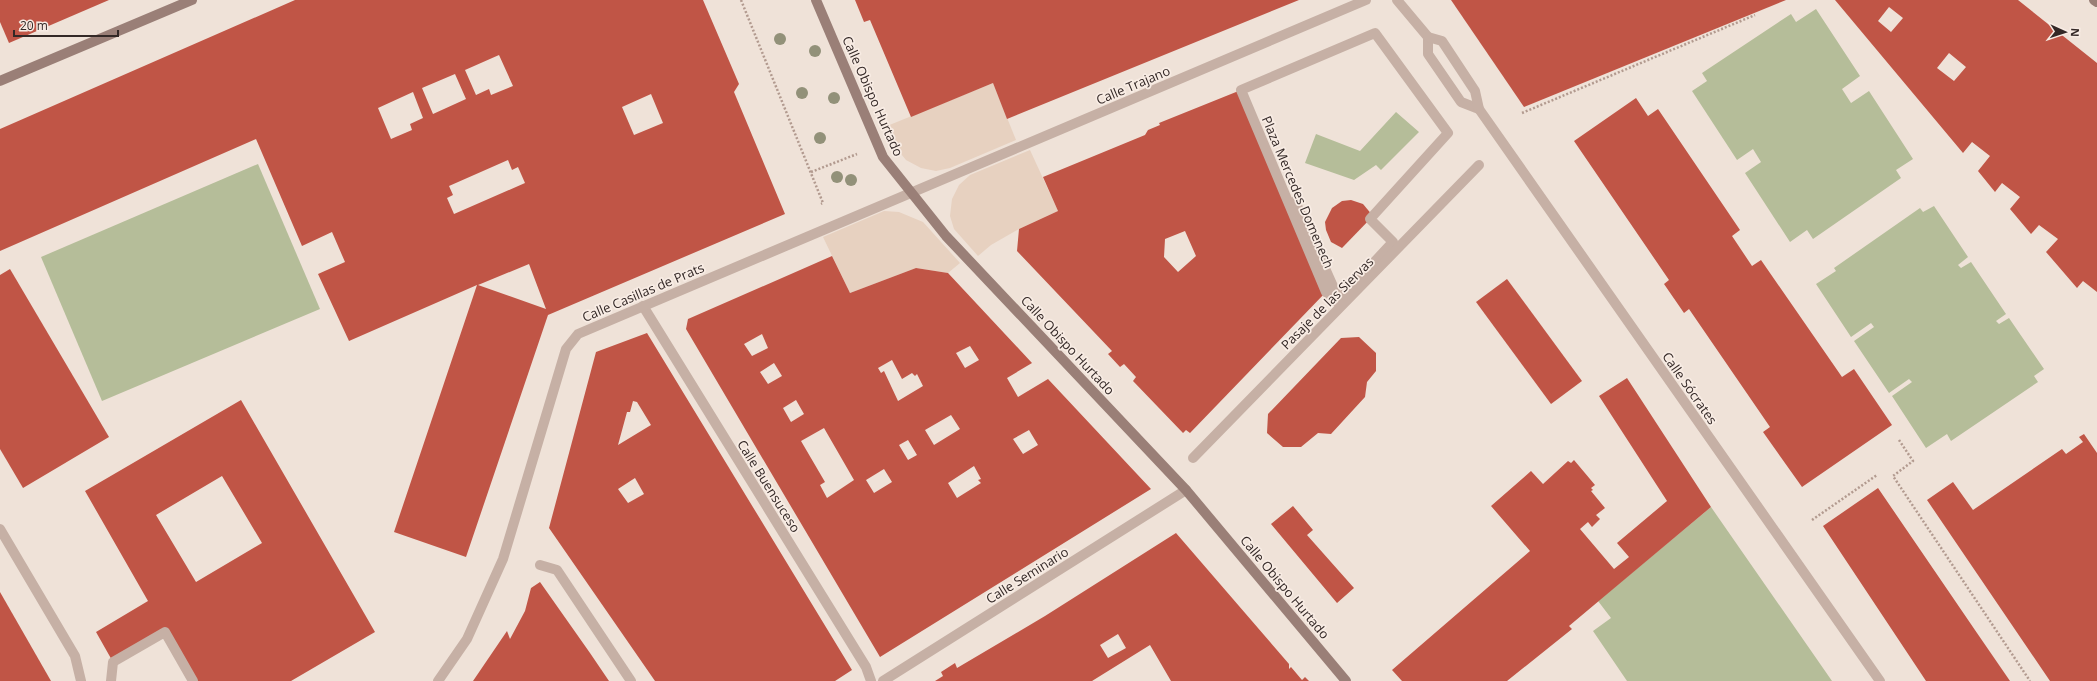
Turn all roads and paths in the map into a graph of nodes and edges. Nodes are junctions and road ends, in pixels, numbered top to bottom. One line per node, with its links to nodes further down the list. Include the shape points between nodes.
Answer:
1 (192, 0): 10 (main road)
2 (741, 0): 15 (path)
3 (816, 0): 16 (main road, Calle Obispo Hurtado, via 883,156)
4 (1366, 0): 16 (street, Calle Trajano)
5 (1397, 0): 9 (street, Calle Sócrates)
6 (2094, 0): 7 (main road)
7 (2097, 2)
8 (1755, 15): 12 (path)
9 (1428, 37): 11 (street, Calle Sócrates, via 1442,41 1475,91); 11 (street, via 1428,54 1461,102)
10 (0, 81)
11 (1479, 109): 35 (street, Calle Sócrates)
12 (1522, 113)
13 (863, 151): 15 (path)
14 (1479, 166): 18 (street, Pasaje de las Siervas)
15 (811, 172): 17 (path, via 824,202)
16 (911, 194): 19 (street, Calle Casillas de Prats); 23 (main road, Calle Obispo Hurtado, via 946,236)
17 (816, 206)
18 (1340, 303): 18 (street, Plaza Mercedes Domenech, via 1243,84 1375,33 1448,133 1370,219 1393,242); 21 (street, Pasaje de las Siervas)
19 (643, 306): 30 (street, Calle Casillas de Prats, via 578,334 566,348 503,558 467,639); 32 (street, Calle Buensuceso, via 866,668)
20 (1899, 440): 36 (path, via 1913,461 1893,476)
21 (1192, 458)
22 (1876, 475): 24 (path)
23 (1186, 490): 33 (street, Calle Seminario); 34 (main road, Calle Obispo Hurtado)
24 (1812, 520)
25 (0, 529): 27 (street, via 75,656)
26 (540, 565): 31 (street, via 557,570)
27 (81, 681)
28 (111, 681): 29 (street, via 113,662 165,632)
29 (193, 681)
30 (438, 681)
31 (631, 681)
32 (871, 681)
33 (882, 681)
34 (1346, 681)
35 (1880, 681)
36 (2030, 681)

